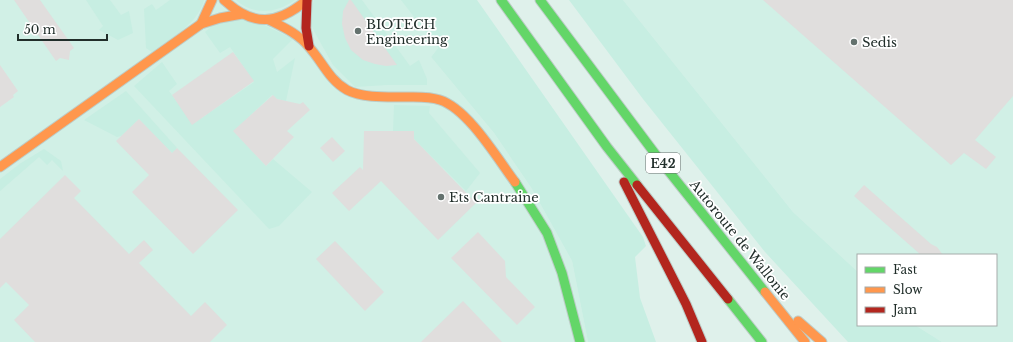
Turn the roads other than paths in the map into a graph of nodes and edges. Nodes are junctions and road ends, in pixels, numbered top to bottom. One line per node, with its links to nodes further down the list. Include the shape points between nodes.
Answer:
1 (212, 0): 8 (main road)
2 (224, 0): 6 (main road)
3 (307, 0): 7 (main road, via 283,17); 9 (main road, via 306,28)
4 (501, 0): 10 (main road, E42)
5 (540, 0): 12 (main road, Autoroute de Wallonie / E42, via 659,159)
6 (242, 14): 7 (main road, via 255,19); 8 (main road)
7 (269, 20): 9 (main road, via 296,34)
8 (201, 24): 11 (main road)
9 (309, 46): 13 (main road, via 328,74 346,90 372,97 420,97 440,100 456,108 470,121 520,189 547,233 562,273)
10 (607, 147): 14 (main road, via 686,304); 15 (main road, E42)
11 (0, 167)
12 (768, 295): 16 (main road, Autoroute de Wallonie / E42); 17 (main road)
13 (580, 342)
14 (702, 342)
15 (762, 342)
16 (805, 342)
17 (822, 342)

